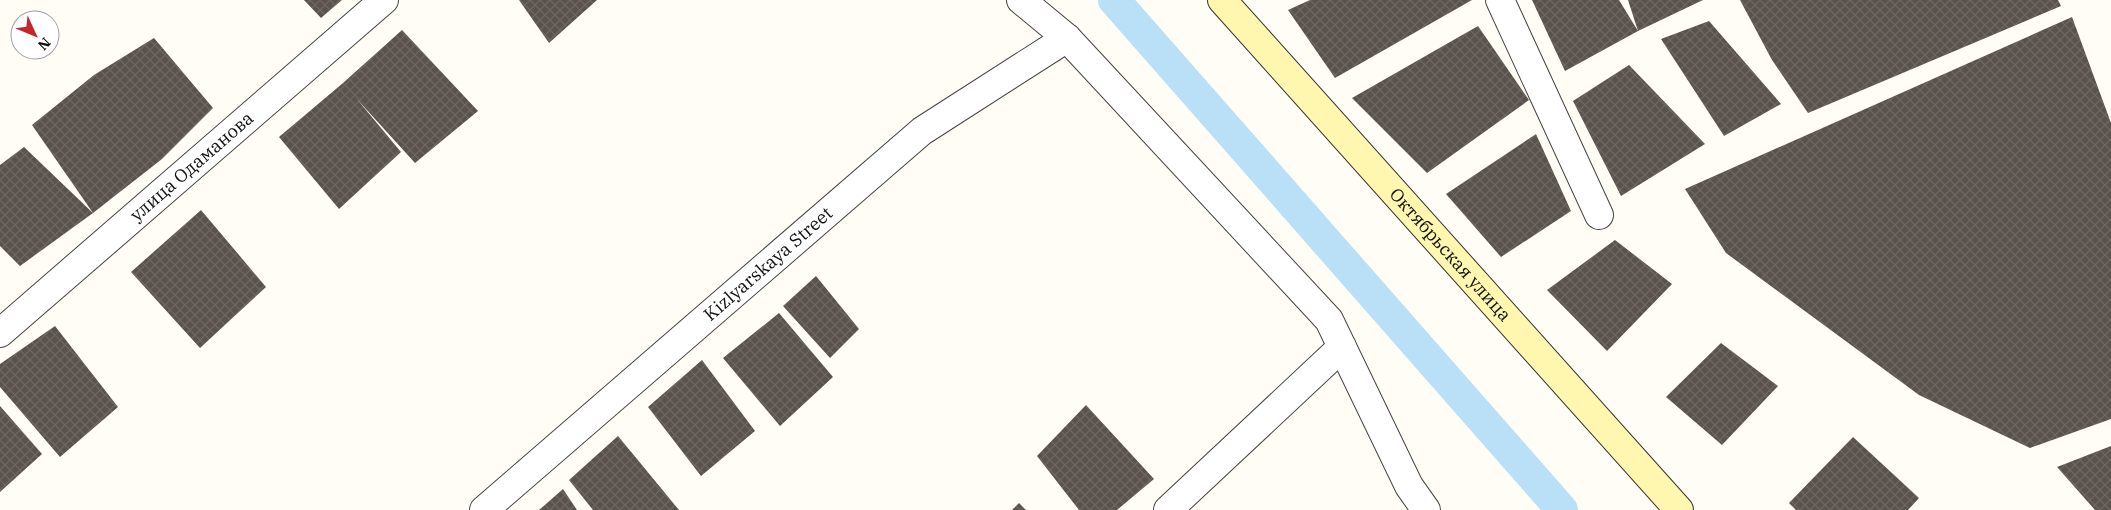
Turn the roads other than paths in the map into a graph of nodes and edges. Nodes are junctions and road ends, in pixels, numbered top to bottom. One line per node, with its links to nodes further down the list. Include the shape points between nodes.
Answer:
1 (384, 0): 7 (street, улица Одаманова)
2 (1021, 0): 5 (street)
3 (1222, 0): 12 (street, Октябрьская улица)
4 (1500, 0): 6 (street)
5 (1068, 38): 8 (street, via 1329,320); 9 (street, Kizlyarskaya Street, via 922,131)
6 (1599, 215)
7 (0, 333)
8 (1342, 347): 10 (street); 11 (street, via 1408,486)
9 (484, 510)
10 (1168, 510)
11 (1426, 510)
12 (1679, 510)

